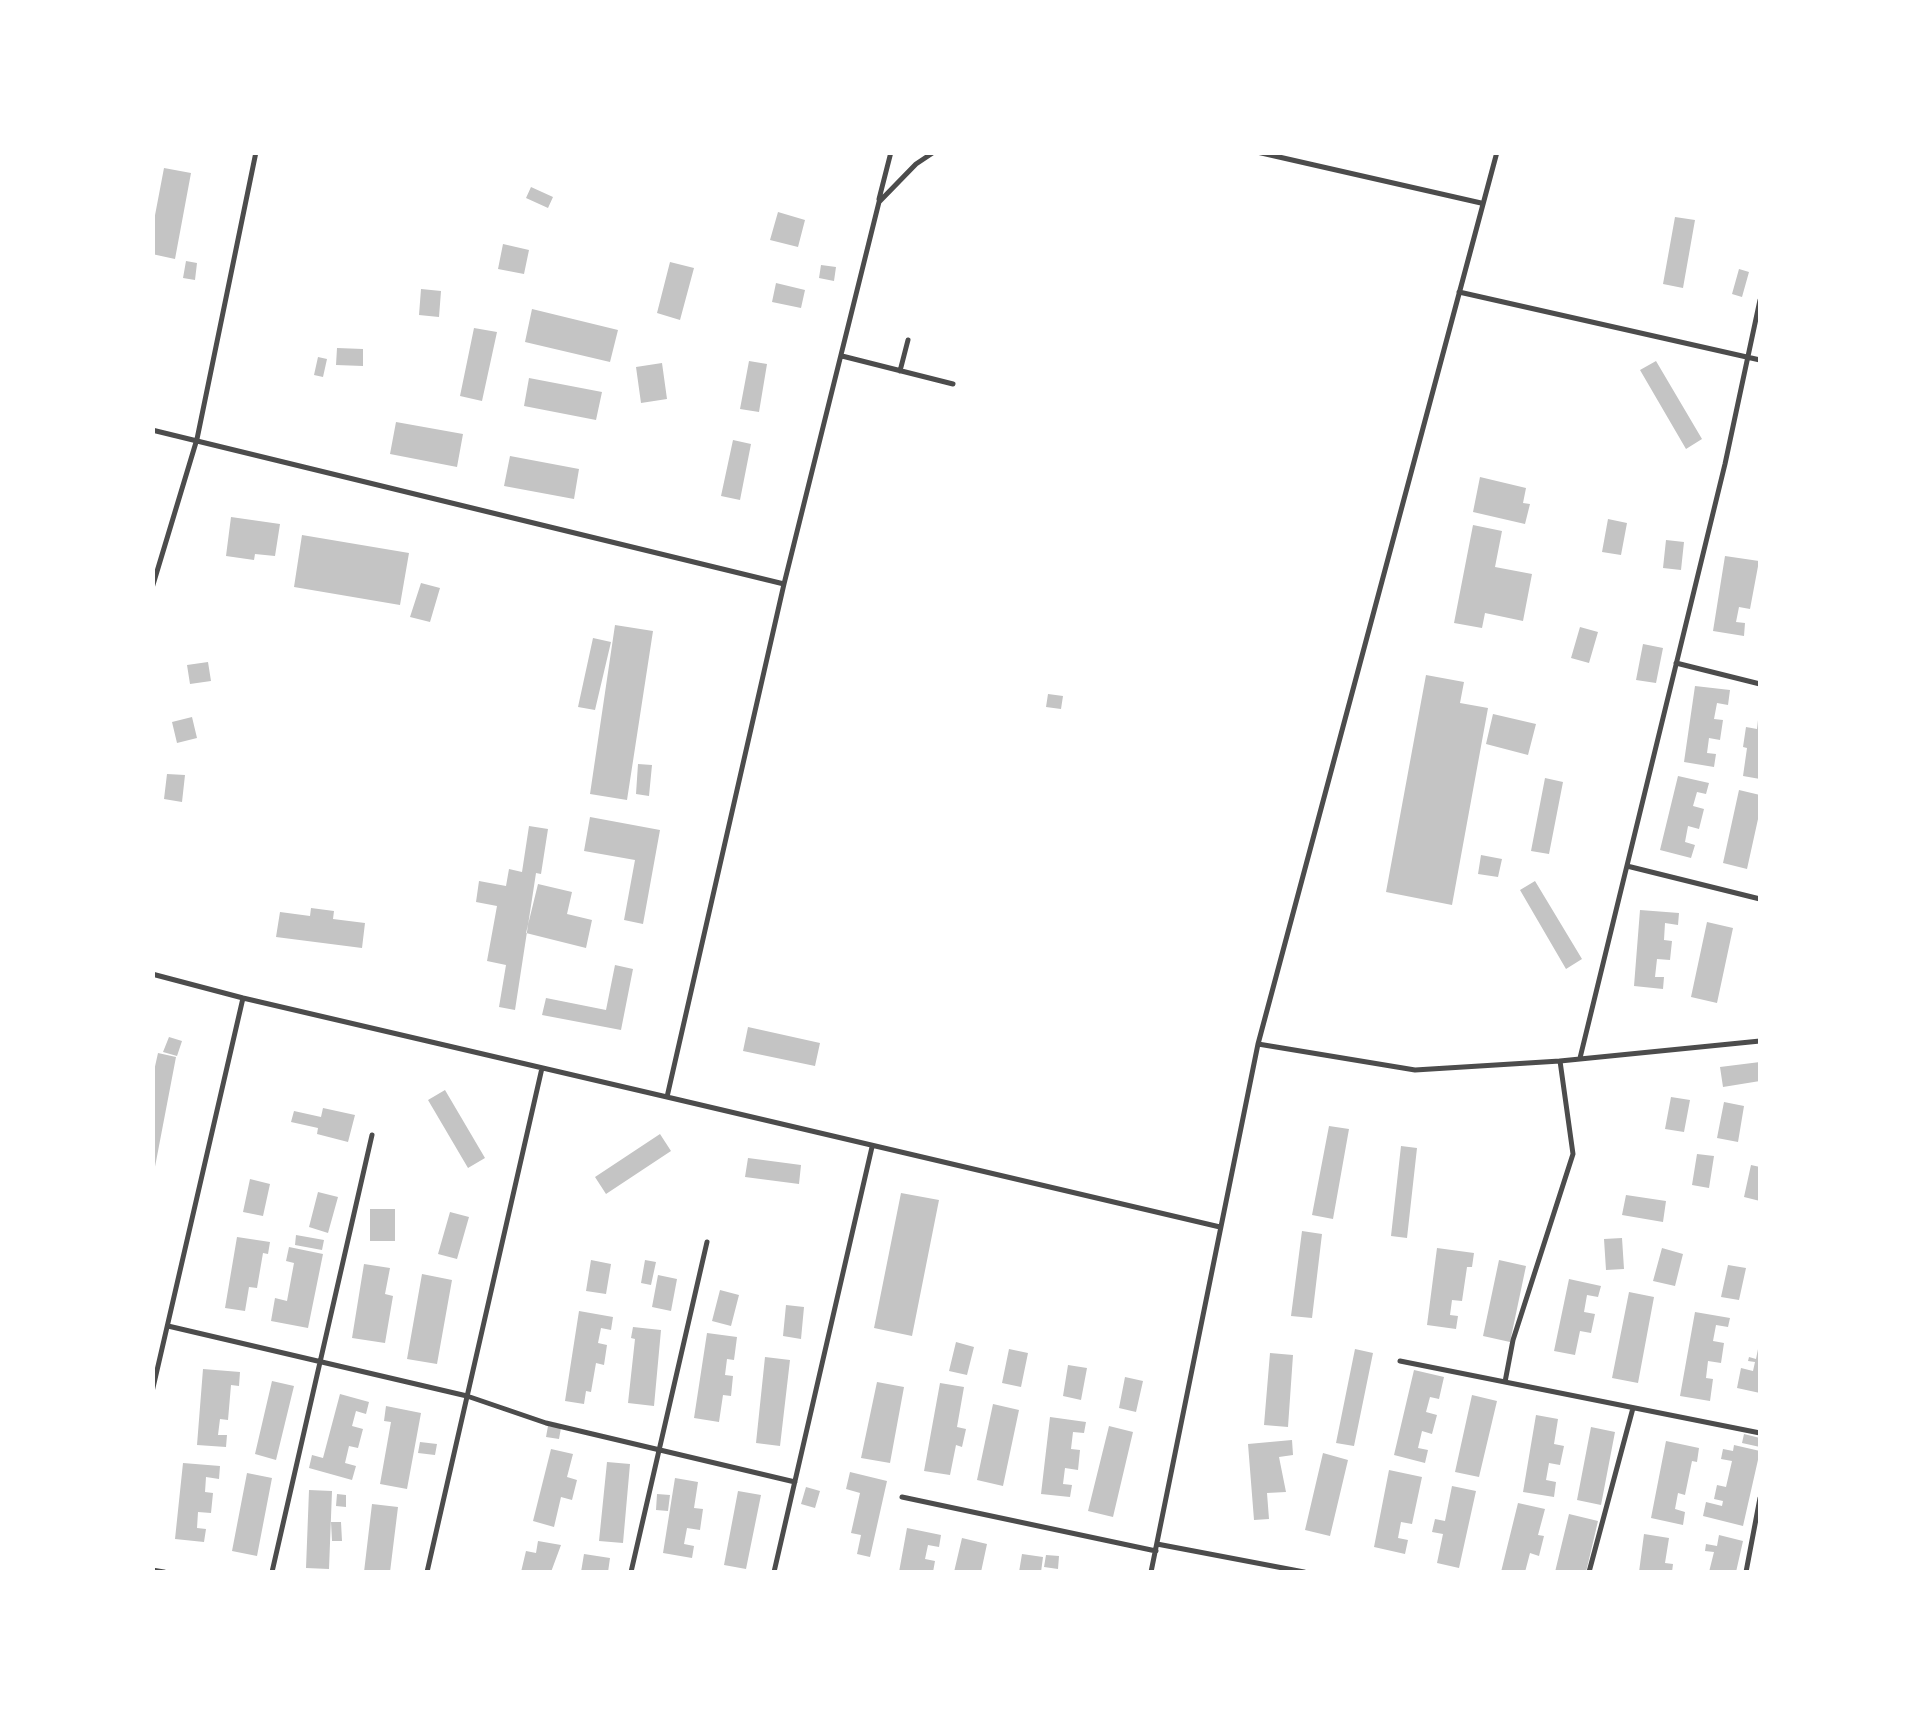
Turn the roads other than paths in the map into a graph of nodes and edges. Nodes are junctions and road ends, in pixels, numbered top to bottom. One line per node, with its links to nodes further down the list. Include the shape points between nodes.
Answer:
1 (256, 152): 17 (lane)
2 (891, 152): 6 (lane)
3 (934, 152): 6 (lane)
4 (1257, 152): 7 (lane)
5 (1497, 152): 7 (lane)
6 (879, 202): 11 (lane)
7 (1481, 204): 8 (lane)
8 (1459, 292): 12 (lane); 27 (lane)
9 (1760, 300): 12 (lane)
10 (908, 340): 14 (lane)
11 (842, 356): 14 (lane); 18 (lane)
12 (1748, 358): 13 (lane); 20 (lane)
13 (1760, 360)
14 (900, 371): 15 (lane)
15 (953, 384)
16 (152, 430): 17 (lane)
17 (197, 439): 18 (lane); 19 (lane)
18 (784, 584): 31 (lane)
19 (152, 588)
20 (1676, 663): 21 (lane); 22 (lane)
21 (1760, 684)
22 (1626, 866): 23 (lane); 28 (lane)
23 (1760, 899)
24 (152, 974): 25 (lane)
25 (243, 998): 30 (lane); 36 (lane)
26 (1760, 1040): 28 (lane)
27 (1258, 1044): 29 (lane, via 1415,1070); 34 (lane)
28 (1580, 1058): 29 (lane)
29 (1560, 1061): 39 (lane, via 1572,1154)
30 (542, 1068): 31 (lane); 41 (lane)
31 (667, 1097): 33 (lane)
32 (372, 1135): 38 (lane)
33 (872, 1146): 34 (lane); 45 (lane)
34 (1220, 1227): 48 (lane)
35 (707, 1242): 44 (lane)
36 (168, 1326): 38 (lane); 40 (lane)
37 (1400, 1361): 39 (lane)
38 (320, 1362): 41 (lane); 51 (lane)
39 (1504, 1382): 42 (lane)
40 (152, 1392)
41 (467, 1396): 44 (lane); 52 (lane)
42 (1633, 1408): 43 (lane); 57 (lane)
43 (1760, 1434)
44 (659, 1450): 45 (lane); 53 (lane)
45 (794, 1482): 54 (lane)
46 (902, 1497): 48 (lane)
47 (1760, 1498): 58 (lane)
48 (1156, 1548): 55 (lane); 56 (lane)
49 (152, 1570): 50 (lane)
50 (164, 1572)
51 (272, 1572)
52 (427, 1572)
53 (631, 1572)
54 (774, 1572)
55 (1152, 1572)
56 (1304, 1572)
57 (1589, 1572)
58 (1746, 1572)

